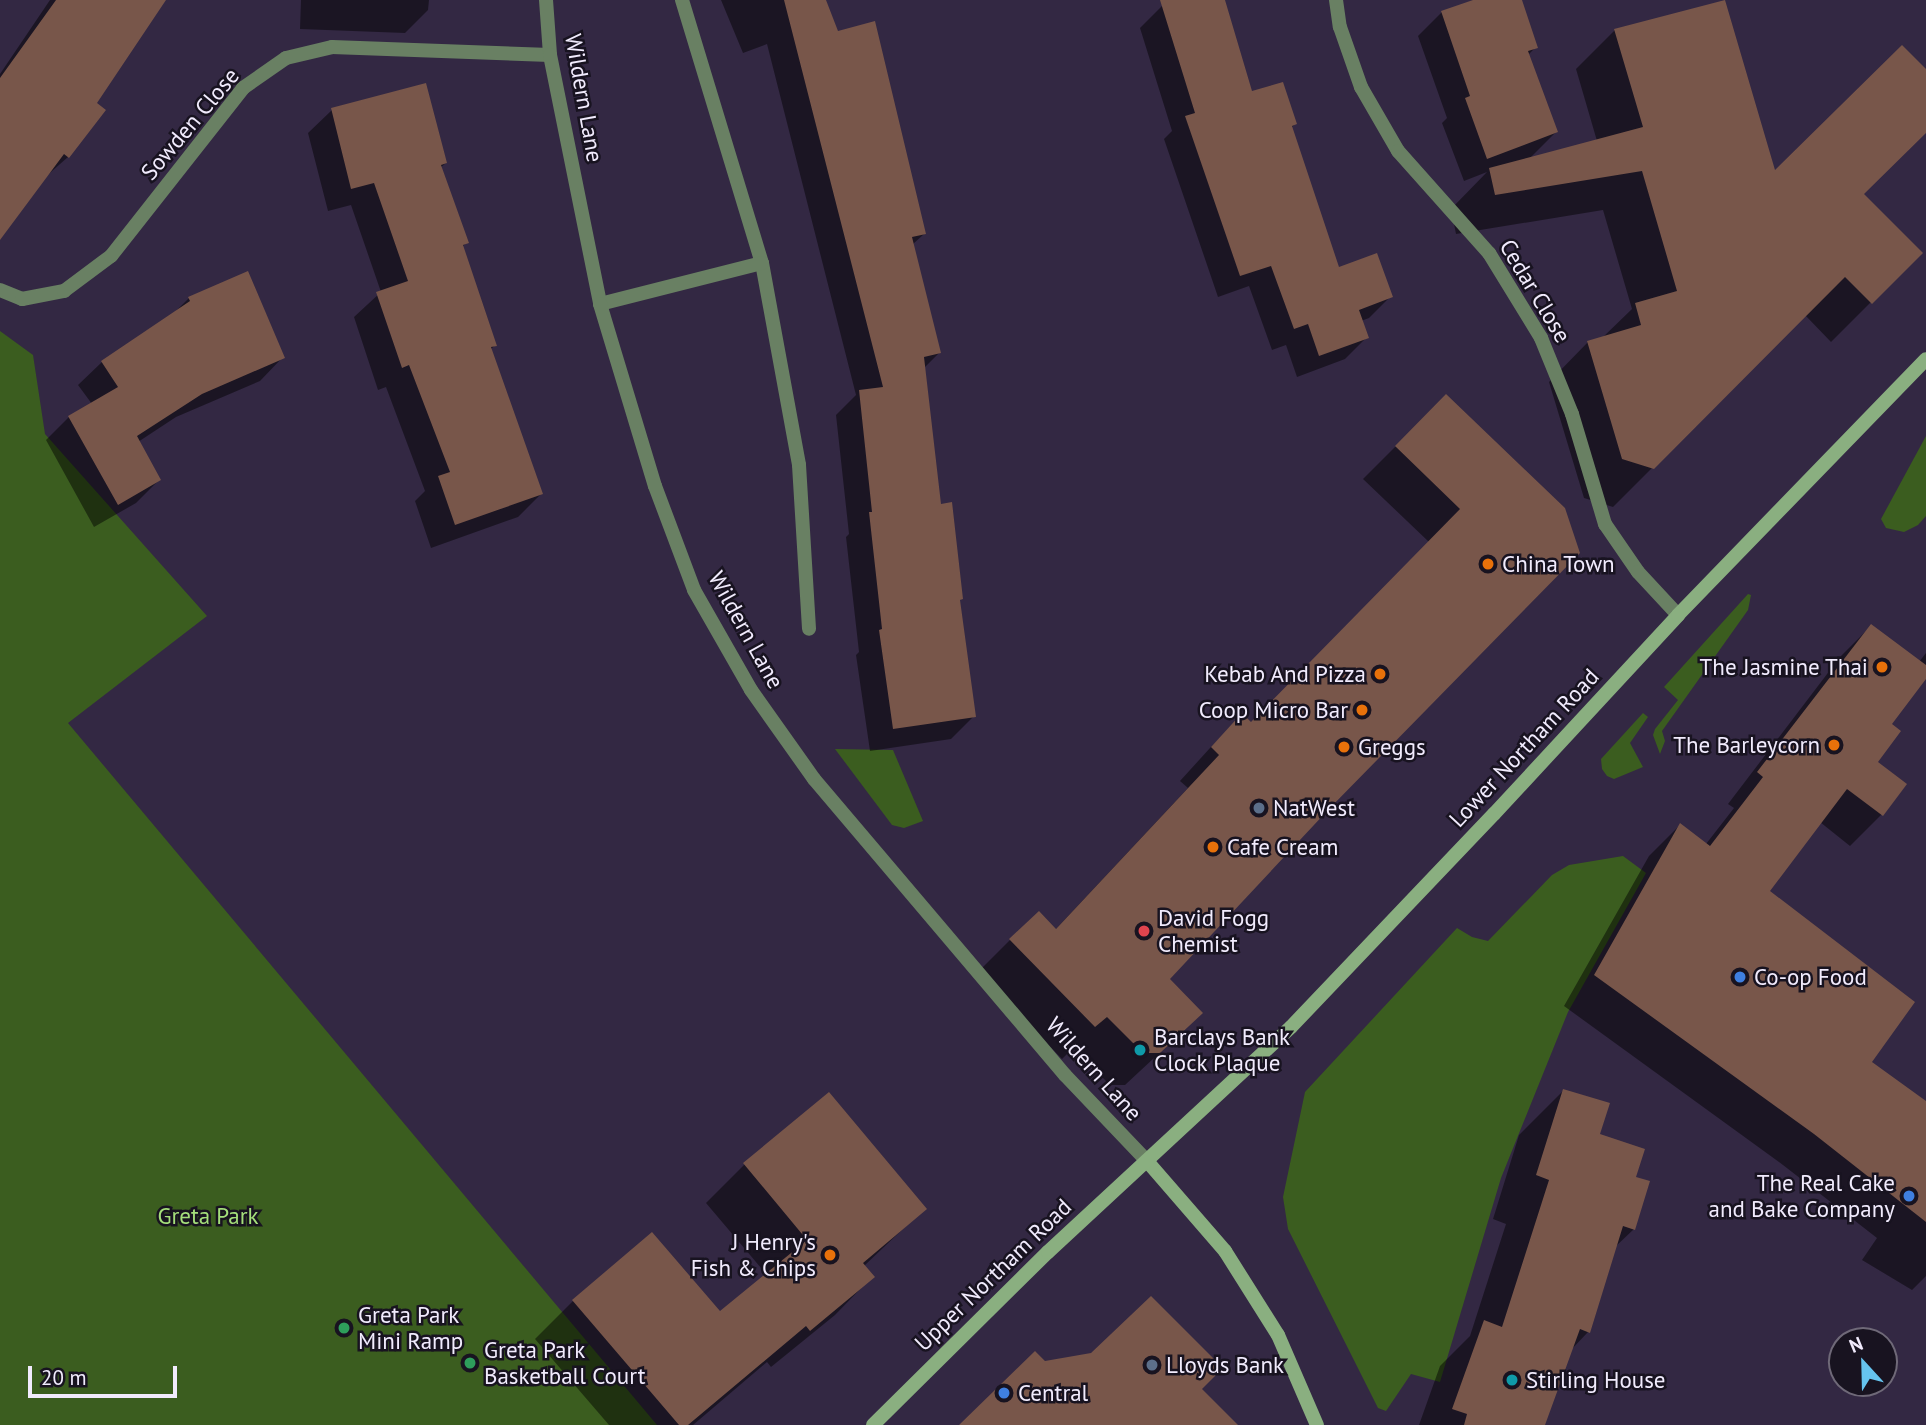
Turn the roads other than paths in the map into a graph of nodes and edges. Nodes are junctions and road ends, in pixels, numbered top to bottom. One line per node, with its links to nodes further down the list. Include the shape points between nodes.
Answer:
1 (546, 0): 4 (street, Wildern Lane)
2 (682, 0): 5 (street)
3 (1336, 0): 9 (street, Cedar Close, via 1361,87 1398,152 1489,253 1541,338 1572,414 1605,524 1637,572)
4 (550, 55): 6 (street, Sowden Close, via 332,47 286,58 243,88 111,256 64,291 22,299); 7 (street, Wildern Lane)
5 (762, 263): 7 (street); 10 (street, via 799,465)
6 (0, 290)
7 (600, 304): 11 (street, Wildern Lane, via 655,486 694,590 751,690 814,779 939,929)
8 (1926, 359): 9 (main road, Lower Northam Road)
9 (1678, 615): 11 (main road, Lower Northam Road, via 1291,1027)
10 (810, 629)
11 (1147, 1161): 12 (main road, Upper Northam Road); 13 (main road, via 1225,1251 1278,1335)
12 (873, 1425)
13 (1317, 1425)

